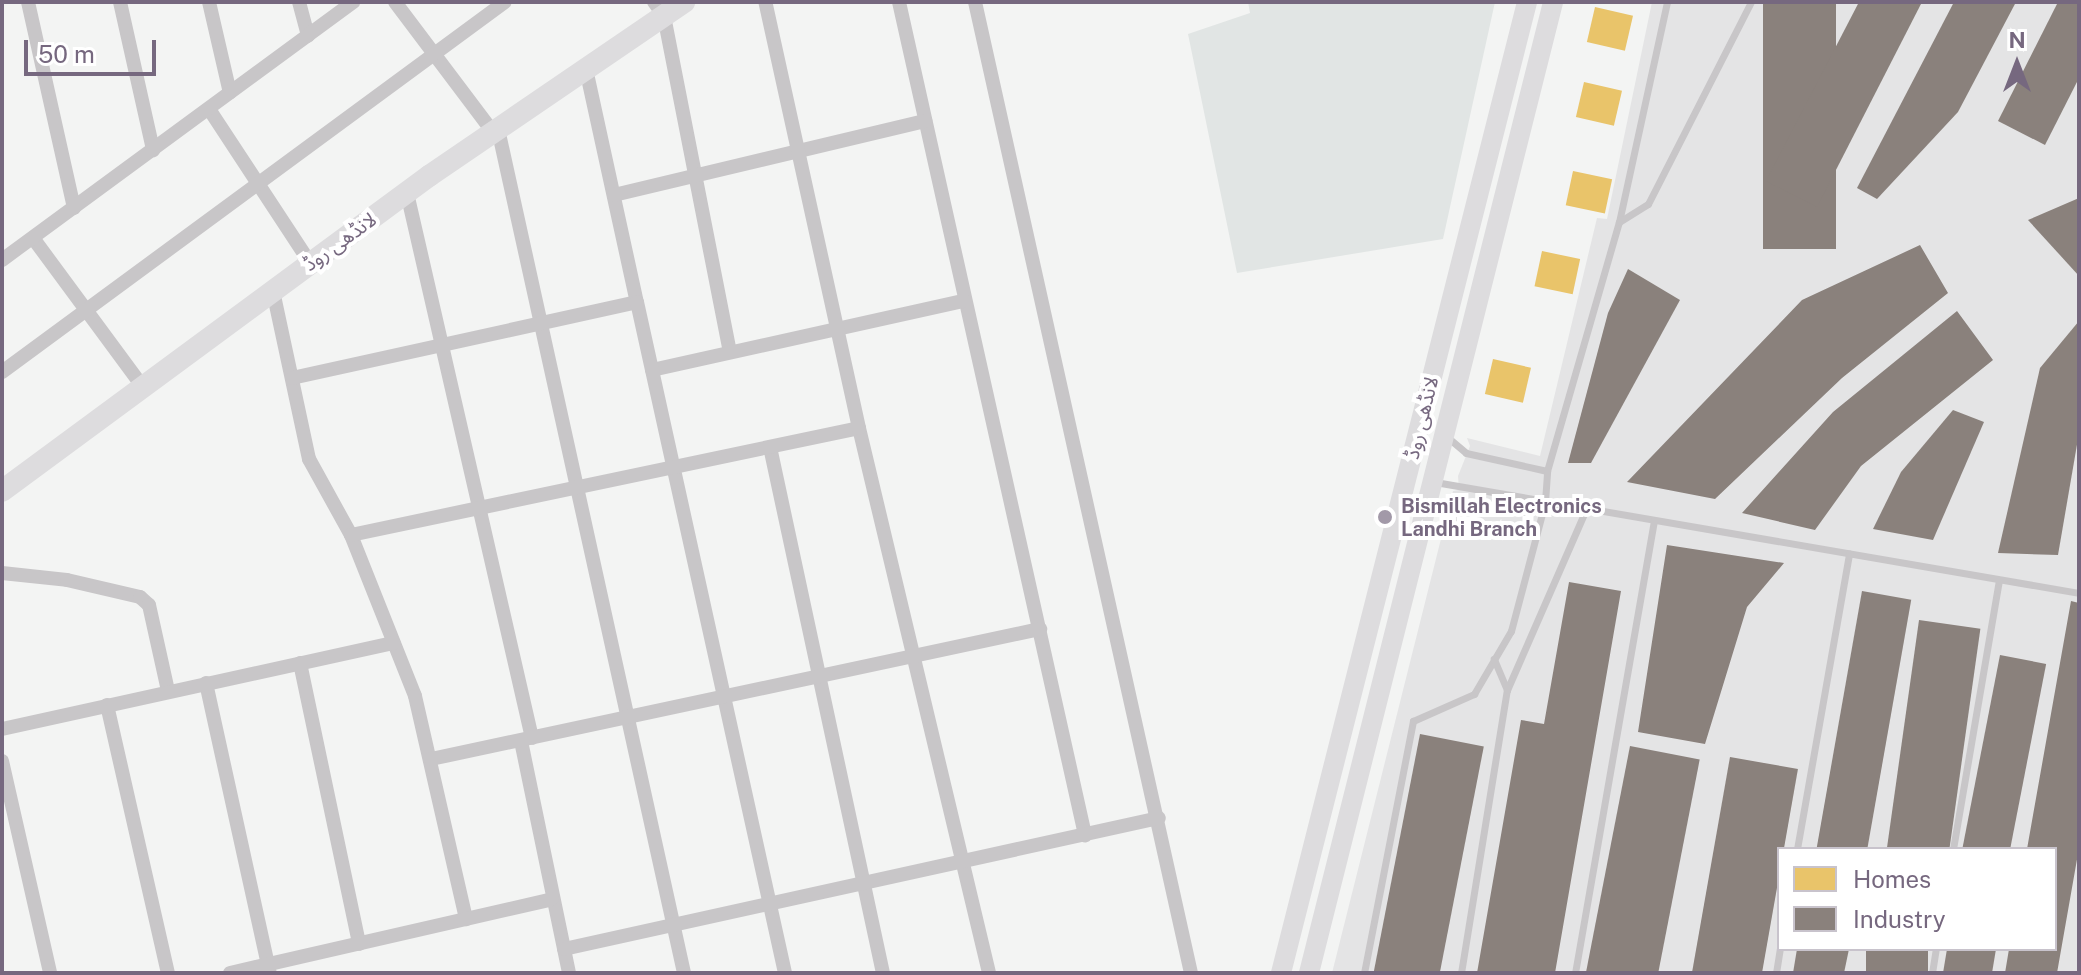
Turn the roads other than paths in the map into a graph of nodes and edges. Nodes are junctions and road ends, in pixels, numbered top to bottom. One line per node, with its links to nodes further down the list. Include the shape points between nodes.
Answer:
1 (28, 2): 30 (street)
2 (120, 2): 24 (street)
3 (209, 2): 20 (street)
4 (299, 2): 17 (street)
5 (353, 2): 17 (street)
6 (395, 2): 18 (street)
7 (505, 2): 18 (street)
8 (684, 2): 16 (main road, لانڈھی روڈ)
9 (765, 2): 25 (street)
10 (899, 2): 22 (street)
11 (975, 2): 84 (street)
12 (1527, 2): 47 (main road, لانڈھی روڈ)
13 (1553, 2): 49 (main road, لانڈھی روڈ)
14 (1667, 2): 31 (lane)
15 (1751, 2): 31 (lane, via 1648,204)
16 (659, 9): 19 (main road, لانڈھی روڈ); 26 (street)
17 (308, 36): 20 (street)
18 (434, 54): 23 (street); 27 (street)
19 (586, 69): 23 (main road, لانڈھی روڈ); 29 (street)
20 (230, 93): 21 (street)
21 (209, 109): 24 (street); 27 (street)
22 (925, 121): 25 (street); 36 (street)
23 (496, 131): 28 (main road, لانڈھی روڈ); 39 (street)
24 (153, 150): 30 (street)
25 (799, 151): 26 (street); 40 (street)
26 (695, 175): 29 (street); 42 (street)
27 (258, 184): 34 (street); 38 (street)
28 (407, 193): 34 (main road, لانڈھی روڈ); 41 (street)
29 (614, 195): 37 (street)
30 (74, 208): 32 (street)
31 (1619, 222): 52 (lane)
32 (33, 238): 33 (street); 38 (street)
33 (2, 260)
34 (311, 264): 35 (main road, لانڈھی روڈ)
35 (273, 291): 45 (street); 46 (main road, لانڈھی روڈ)
36 (963, 301): 40 (street); 66 (street)
37 (637, 302): 39 (street); 43 (street)
38 (86, 310): 44 (street); 46 (street)
39 (541, 323): 41 (street); 54 (street)
40 (839, 328): 42 (street); 48 (street)
41 (442, 345): 45 (street); 59 (street)
42 (730, 352): 43 (street)
43 (652, 370): 51 (street)
44 (2, 372)
45 (292, 378): 61 (street, via 309,459)
46 (143, 387): 55 (main road, لانڈھی روڈ)
47 (1420, 425): 49 (main road, via 1426,440); 56 (main road, لانڈھی روڈ)
48 (859, 428): 50 (street); 68 (street)
49 (1445, 435): 52 (lane, via 1466,453); 53 (main road, لانڈھی روڈ)
50 (770, 447): 51 (street); 71 (street)
51 (674, 469): 54 (street); 75 (street)
52 (1547, 471): 57 (lane)
53 (1431, 489): 56 (main road, via 1416,485); 57 (lane); 83 (main road, لانڈھی روڈ)
54 (577, 490): 59 (street); 77 (street)
55 (2, 491)
56 (1402, 495): 82 (main road, لانڈھی روڈ)
57 (1545, 502): 58 (lane); 69 (lane, via 1511,631)
58 (1586, 509): 60 (lane); 73 (lane)
59 (479, 512): 61 (street); 79 (street)
60 (1654, 521): 62 (lane); 112 (lane)
61 (351, 535): 67 (street)
62 (1849, 554): 64 (lane); 86 (lane)
63 (2, 573): 74 (street, via 67,580 140,597 149,605)
64 (1999, 580): 65 (lane); 87 (lane)
65 (2079, 593)
66 (1040, 629): 68 (street); 85 (street)
67 (394, 643): 70 (street); 80 (street)
68 (915, 656): 71 (street); 88 (street)
69 (1494, 659): 73 (lane); 110 (lane, via 1474,694 1413,721)
70 (300, 663): 72 (street); 94 (street)
71 (818, 676): 75 (street); 89 (street)
72 (206, 683): 74 (street); 98 (street)
73 (1507, 690): 111 (lane)
74 (168, 691): 76 (street)
75 (721, 697): 77 (street); 91 (street)
76 (107, 705): 78 (street); 100 (street)
77 (627, 718): 79 (street); 93 (street)
78 (2, 729)
79 (526, 740): 80 (street); 90 (street)
80 (431, 759): 92 (street)
81 (2, 761): 99 (street)
82 (1326, 795): 83 (main road); 108 (main road, لانڈھی روڈ)
83 (1352, 802): 109 (main road, لانڈھی روڈ)
84 (1159, 818): 85 (street); 107 (street)
85 (1085, 835): 88 (street)
86 (1797, 847)
87 (1953, 847)
88 (963, 861): 89 (street); 106 (street)
89 (863, 882): 91 (street); 105 (street)
90 (552, 899): 92 (street); 95 (street)
91 (769, 904): 93 (street); 104 (street)
92 (466, 919): 94 (street)
93 (673, 926): 95 (street); 103 (street)
94 (359, 944): 98 (street)
95 (564, 949): 102 (street)
96 (1780, 951): 113 (lane)
97 (1936, 951): 114 (lane)
98 (269, 969): 101 (street)
99 (50, 973)
100 (168, 973)
101 (230, 973)
102 (569, 973)
103 (684, 973)
104 (785, 973)
105 (883, 973)
106 (989, 973)
107 (1191, 973)
108 (1281, 973)
109 (1309, 973)
110 (1364, 973)
111 (1461, 973)
112 (1575, 973)
113 (1776, 973)
114 (1932, 973)

